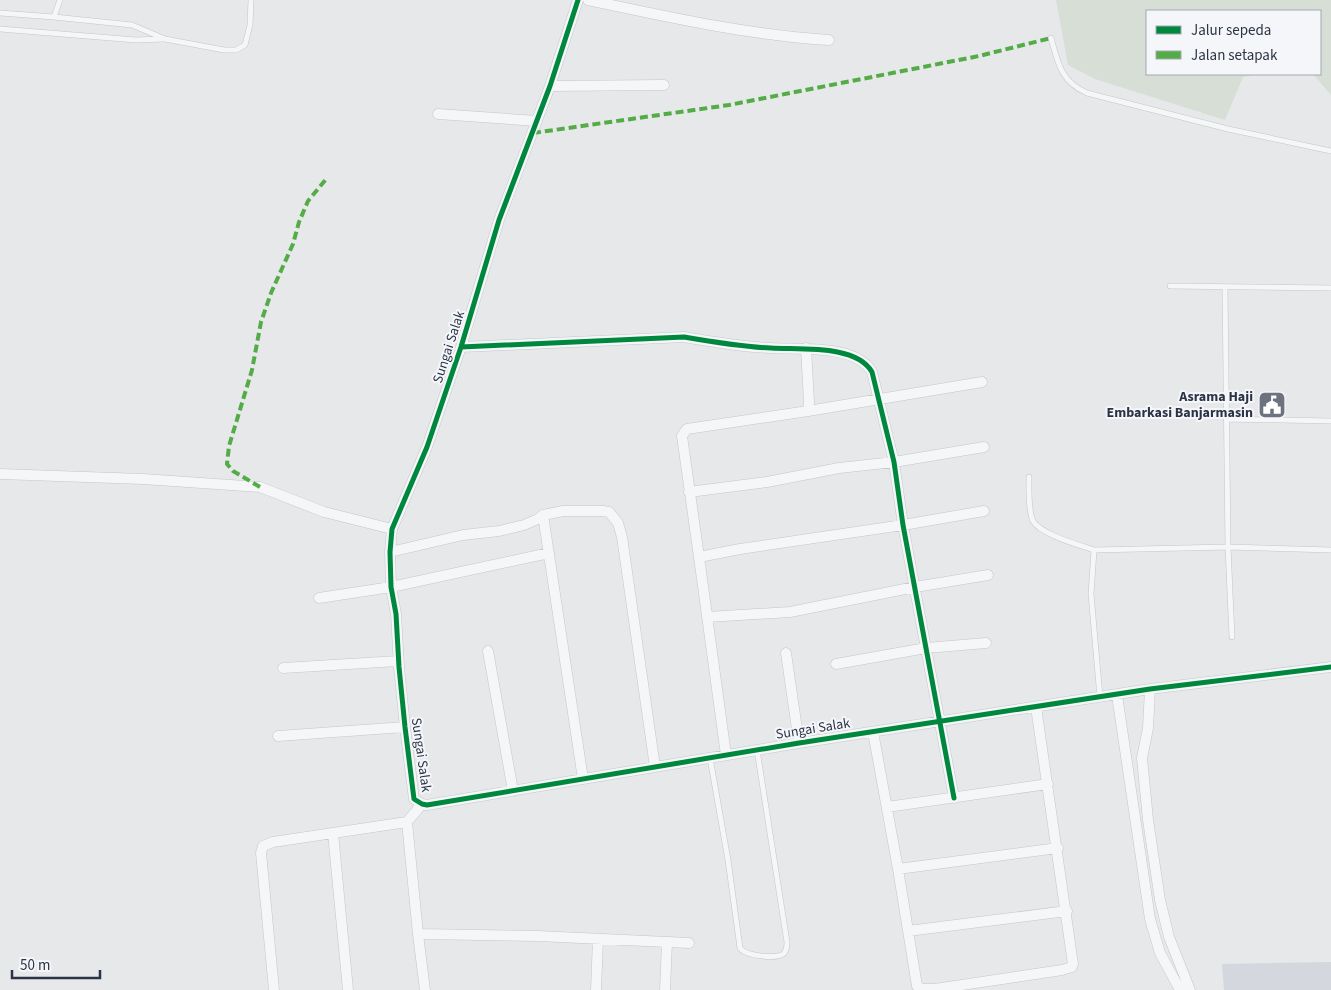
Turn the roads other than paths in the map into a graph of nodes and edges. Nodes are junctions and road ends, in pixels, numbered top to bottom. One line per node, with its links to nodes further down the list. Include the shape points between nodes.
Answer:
1 (60, 0): 6 (lane)
2 (251, 0): 9 (lane, via 248,36 241,48 224,50)
3 (578, 0): 12 (street, Sungai Salak)
4 (588, 0): 10 (street, via 704,24)
5 (0, 13): 6 (lane)
6 (54, 17): 9 (lane, via 132,25)
7 (0, 29): 9 (lane, via 136,40)
8 (1051, 38): 15 (lane, via 1062,73 1087,93)
9 (165, 39)
10 (829, 40)
11 (664, 85): 12 (street)
12 (550, 86): 14 (street, Sungai Salak)
13 (438, 114): 14 (street)
14 (537, 121): 19 (street, Sungai Salak, via 499,220)
15 (1331, 151)
16 (1170, 286): 17 (lane)
17 (1225, 288): 18 (lane); 24 (lane)
18 (1331, 288)
19 (462, 348): 20 (street, via 684,337 771,348); 34 (street, Sungai Salak)
20 (806, 348): 22 (street, via 845,354 864,361 872,372); 23 (street)
21 (982, 382): 22 (street)
22 (878, 400): 23 (street); 27 (street)
23 (808, 411): 30 (street, via 686,429 682,436)
24 (1226, 419): 25 (lane); 35 (lane)
25 (1331, 421)
26 (984, 448): 27 (street)
27 (894, 462): 30 (street); 33 (street)
28 (0, 474): 34 (street, via 260,487 324,512)
29 (1029, 477): 36 (lane, via 1031,515 1037,526)
30 (689, 492): 40 (street)
31 (984, 511): 33 (street)
32 (543, 515): 38 (street, via 499,531 463,535); 39 (street); 67 (street, via 563,511 603,511 611,514 618,523)
33 (903, 525): 40 (street); 43 (street)
34 (392, 529): 38 (street, Sungai Salak)
35 (1228, 548): 36 (lane); 37 (lane); 46 (lane)
36 (1094, 550): 57 (lane, via 1091,594)
37 (1331, 550)
38 (390, 552): 42 (street, Sungai Salak)
39 (549, 554): 42 (street); 68 (street)
40 (699, 557): 45 (street)
41 (988, 575): 43 (street)
42 (391, 587): 44 (street); 51 (street, Sungai Salak)
43 (915, 587): 45 (street, via 790,612); 48 (street)
44 (319, 598)
45 (707, 617): 65 (street)
46 (1232, 637)
47 (986, 644): 48 (street)
48 (926, 648): 52 (street); 59 (street)
49 (488, 650): 70 (street)
50 (786, 653): 63 (street)
51 (398, 661): 54 (street); 60 (street, Sungai Salak)
52 (836, 664)
53 (1331, 667): 55 (street, Sungai Salak)
54 (283, 668)
55 (1150, 689): 56 (street, Sungai Salak); 90 (street, via 1150,719 1142,758 1148,820 1169,937)
56 (1117, 695): 57 (street, Sungai Salak); 89 (street, via 1150,919 1160,953)
57 (1100, 698): 58 (street, Sungai Salak)
58 (1036, 707): 59 (street, Sungai Salak); 69 (street)
59 (940, 722): 61 (street, Sungai Salak); 71 (street)
60 (405, 728): 62 (street); 72 (street, Sungai Salak, via 412,792 414,799)
61 (873, 732): 63 (street, Sungai Salak); 73 (street)
62 (278, 736)
63 (799, 742): 64 (street, Sungai Salak)
64 (756, 750): 65 (street, Sungai Salak); 66 (lane, via 788,942 782,955 748,954 740,948)
65 (726, 755): 66 (street, Sungai Salak)
66 (710, 758): 67 (street, Sungai Salak)
67 (655, 767): 68 (street, Sungai Salak)
68 (583, 779): 70 (street, Sungai Salak)
69 (1048, 784): 71 (street); 76 (street)
70 (513, 790): 72 (street, Sungai Salak)
71 (954, 798): 73 (street)
72 (422, 804): 74 (street)
73 (887, 807): 77 (street)
74 (407, 822): 75 (street); 80 (street)
75 (333, 833): 84 (street, via 263,846); 85 (street)
76 (1058, 848): 77 (street); 78 (street)
77 (898, 869): 79 (street)
78 (1067, 911): 79 (street); 79 (street, via 1072,967 935,989 916,986)
79 (908, 931)
80 (418, 934): 81 (street); 86 (street)
81 (598, 939): 82 (street); 87 (street)
82 (667, 942): 83 (street); 88 (street)
83 (689, 943)
84 (274, 990)
85 (348, 990)
86 (425, 990)
87 (596, 990)
88 (665, 990)
89 (1180, 990)
90 (1190, 990)

